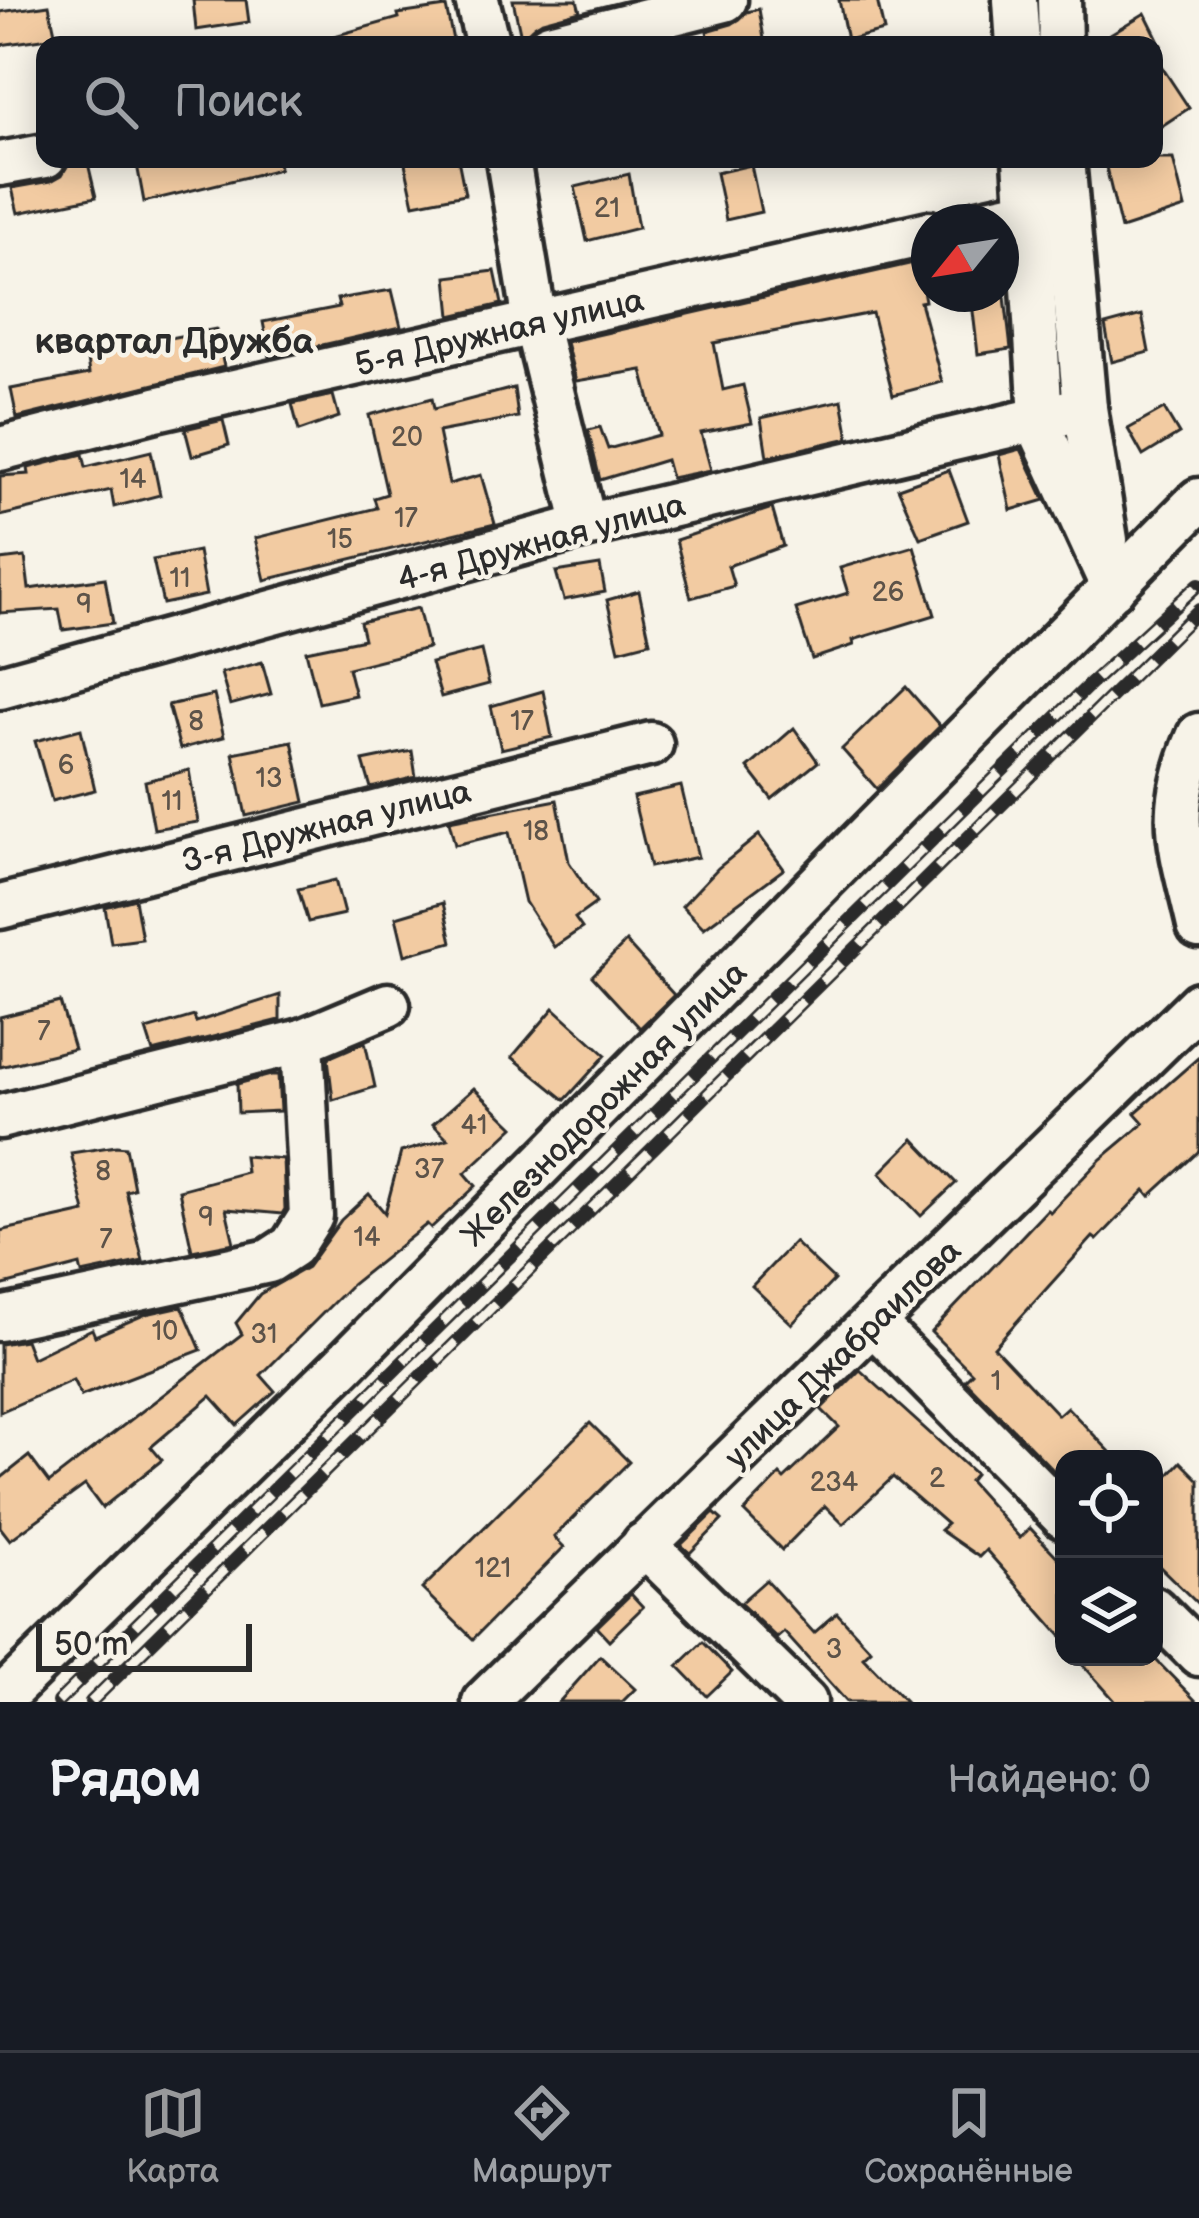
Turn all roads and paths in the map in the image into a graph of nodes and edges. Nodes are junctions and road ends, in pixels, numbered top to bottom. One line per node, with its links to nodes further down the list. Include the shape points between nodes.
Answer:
1 (477, 0): 5 (street)
2 (725, 0): 6 (street)
3 (1015, 0): 7 (street)
4 (1059, 0): 8 (street)
5 (486, 36)
6 (584, 36)
7 (1017, 36)
8 (1060, 36)
9 (36, 158): 10 (street)
10 (0, 164)
11 (509, 168): 17 (street)
12 (1029, 168): 14 (street)
13 (1060, 168): 14 (street)
14 (1046, 207): 15 (street); 18 (street); 19 (street)
15 (1019, 213)
16 (911, 237): 17 (street, 5-я Дружная улица)
17 (535, 322): 20 (street, 5-я Дружная улица); 22 (street)
18 (1085, 408): 19 (street, 4-я Дружная улица); 23 (street)
19 (1041, 419): 22 (street, 4-я Дружная улица); 23 (street)
20 (0, 449)
21 (1199, 500): 23 (street, Железнодорожная улица)
22 (585, 526): 24 (street, 4-я Дружная улица)
23 (1113, 588): 39 (street, Железнодорожная улица)
24 (0, 687)
25 (1199, 735): 28 (street, via 1181,776 1176,826)
26 (651, 744): 27 (street, 3-я Дружная улица)
27 (0, 907)
28 (1199, 926)
29 (388, 1004): 31 (street)
30 (1199, 1004): 34 (street, улица Джабраилова)
31 (302, 1041): 32 (street); 33 (street, via 311,1216 292,1246 269,1261)
32 (0, 1117)
33 (0, 1319)
34 (874, 1324): 35 (street); 36 (street, улица Джабраилова)
35 (1055, 1508)
36 (644, 1544): 40 (street, улица Джабраилова); 41 (street)
37 (1163, 1618): 38 (street)
38 (1199, 1654)
39 (0, 1700)
40 (484, 1702)
41 (805, 1702)

